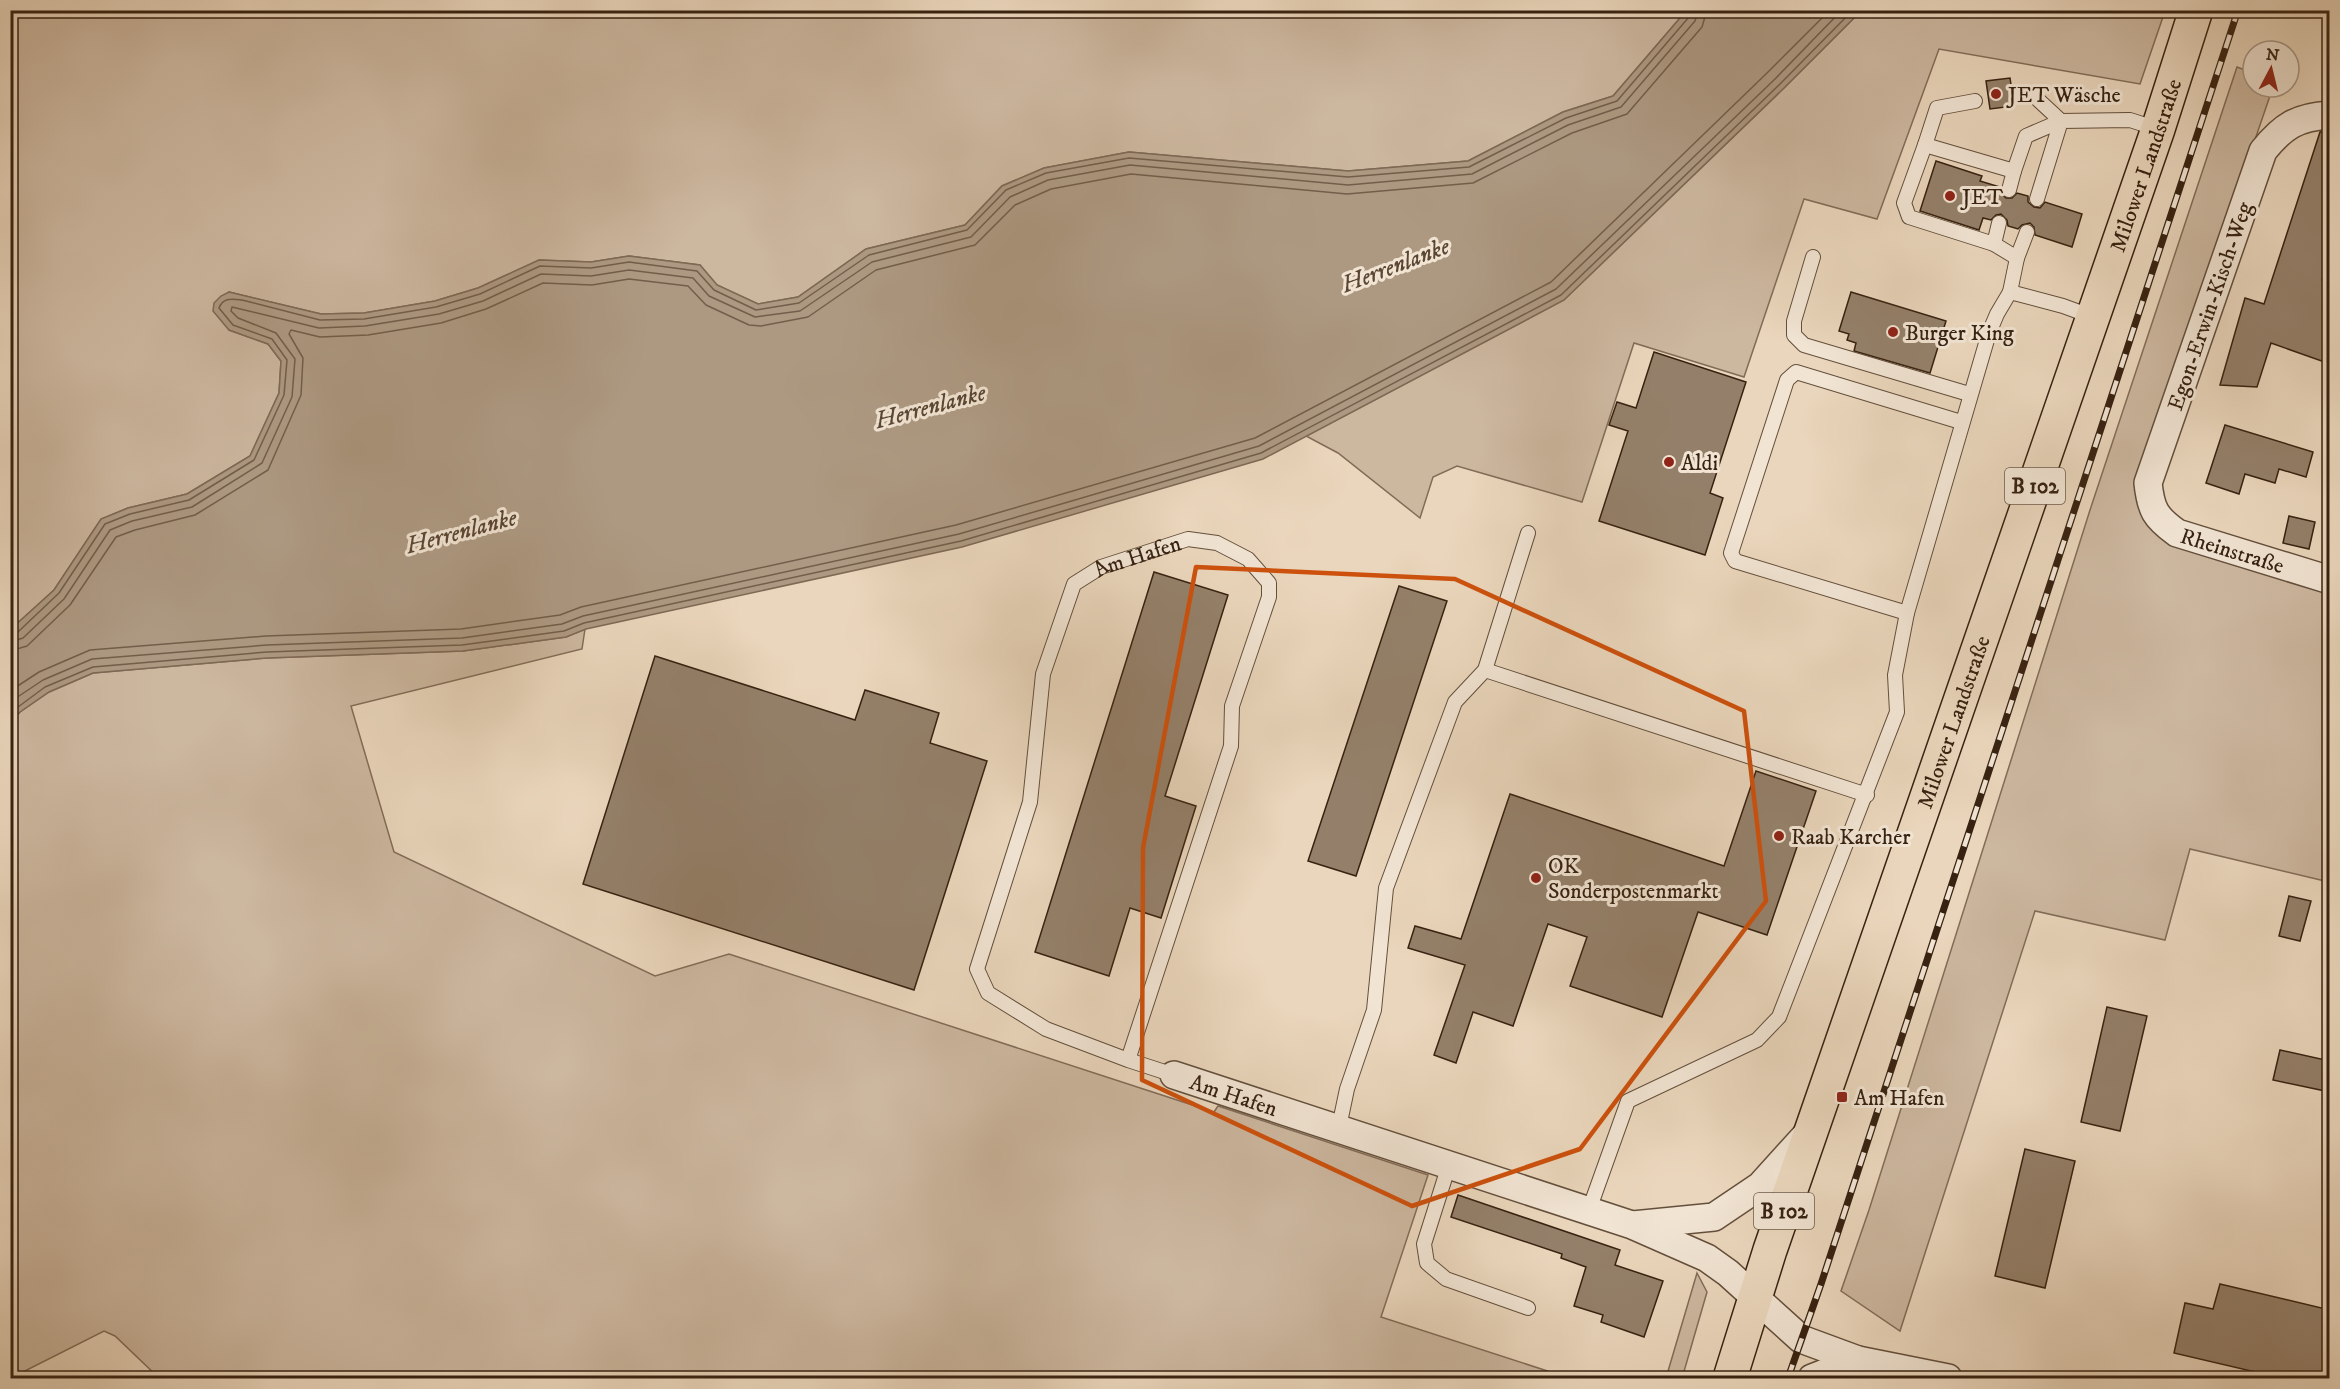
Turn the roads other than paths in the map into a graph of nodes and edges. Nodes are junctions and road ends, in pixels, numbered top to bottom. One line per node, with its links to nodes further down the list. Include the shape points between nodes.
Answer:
1 (2196, 10): 6 (main road, Milower Landstraße / B 102)
2 (2019, 96): 5 (lane, via 2032,94)
3 (1975, 101): 7 (lane, via 1937,108)
4 (2330, 115): 20 (street, Egon-Erwin-Kisch-Weg, via 2293,122 2275,135 2263,151 2148,483)
5 (2061, 121): 6 (lane, via 2130,120); 8 (lane, via 2026,136); 10 (lane)
6 (2158, 129): 17 (main road, Milower Landstraße / B 102)
7 (1925, 145): 8 (lane); 13 (lane, via 1905,203 1909,217)
8 (2014, 171): 9 (lane)
9 (2009, 190)
10 (2037, 199)
11 (1998, 223): 13 (lane)
12 (2027, 232): 15 (lane)
13 (1994, 244): 15 (lane)
14 (1814, 257): 18 (lane, via 1794,321 1794,334 1804,345)
15 (2017, 258): 16 (lane)
16 (2010, 292): 17 (lane); 18 (lane, via 1989,333)
17 (2093, 317): 28 (main road, Milower Landstraße / B 102)
18 (1969, 394): 19 (lane)
19 (1961, 422): 23 (lane); 23 (lane, via 1796,372 1787,380 1731,553 1735,561)
20 (2150, 502): 22 (street, Rheinstraße, via 2157,519 2176,533)
21 (1528, 533): 24 (lane)
22 (2330, 580)
23 (1907, 613): 25 (lane, via 1895,675 1897,712)
24 (1485, 670): 25 (lane); 29 (lane, via 1455,702 1386,888 1374,1010 1347,1089)
25 (1867, 795): 31 (lane, via 1779,1017 1757,1040 1628,1101)
26 (1128, 1060): 26 (lane, Am Hafen, via 1046,1029 988,993 977,969 1030,802 1043,674 1074,584 1101,567 1188,539 1217,543 1248,559 1269,583 1269,597 1232,706 1231,746); 27 (lane, Am Hafen)
27 (1174, 1075): 29 (street, Am Hafen)
28 (1814, 1126): 32 (street, Milower Landstraße, via 1760,1186 1714,1217); 33 (main road, Milower Landstraße / B 102)
29 (1339, 1127): 30 (street, Am Hafen)
30 (1449, 1165): 31 (street, Am Hafen); 34 (lane, via 1424,1244 1427,1263 1446,1279)
31 (1589, 1210): 32 (street, Am Hafen)
32 (1632, 1225): 33 (street, Am Hafen, via 1707,1258)
33 (1755, 1296): 35 (street, Am Hafen, via 1801,1339); 36 (main road, Milower Landstraße / B 102)
34 (1528, 1308)
35 (1858, 1360): 37 (street); 38 (street, Am Hafen)
36 (1730, 1378)
37 (1812, 1378)
38 (1947, 1378)

